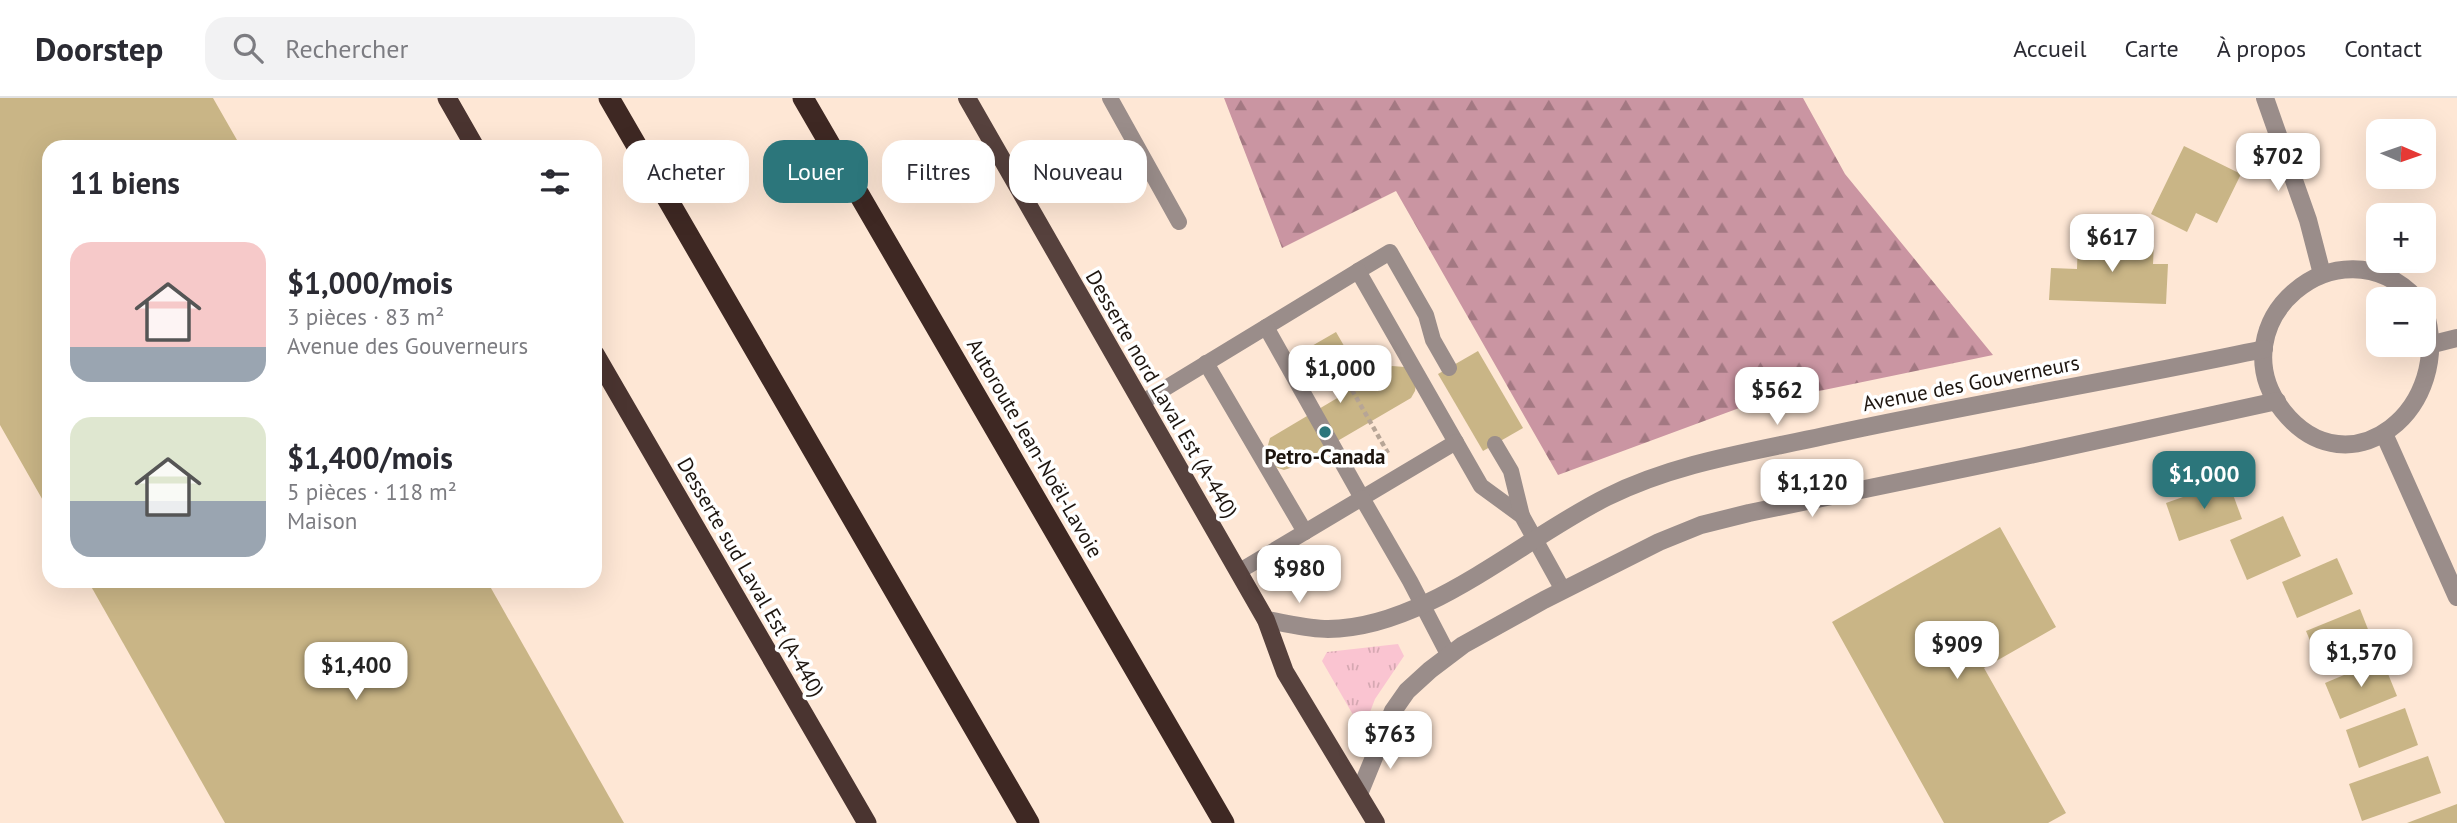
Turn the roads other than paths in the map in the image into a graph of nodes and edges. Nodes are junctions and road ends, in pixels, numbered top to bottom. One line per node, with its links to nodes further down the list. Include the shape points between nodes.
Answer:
1 (447, 98): 7 (highway)
2 (609, 98): 37 (highway)
3 (803, 98): 38 (highway, Autoroute Jean-Noël-Lavoie)
4 (967, 98): 21 (main road, Desserte nord Laval Est (A-440))
5 (1110, 98): 8 (lane)
6 (2265, 98): 10 (street)
7 (471, 140)
8 (1180, 222)
9 (1358, 271): 12 (lane); 19 (lane, via 1390,252 1426,315 1433,340); 23 (lane)
10 (2322, 274): 11 (street, via 2347,269 2372,272); 16 (street, via 2282,303)
11 (2402, 287)
12 (1266, 327): 17 (lane); 25 (lane)
13 (2457, 338): 15 (street)
14 (2436, 339): 15 (street)
15 (2437, 343): 22 (street, via 2430,393 2416,414)
16 (2264, 349): 20 (street, via 2267,376); 28 (street, Avenue des Gouverneurs, via 1710,461 1638,483)
17 (1206, 363): 21 (lane); 27 (lane)
18 (602, 366): 36 (highway, Desserte sud Laval Est (A-440))
19 (1449, 368)
20 (2277, 401): 22 (street, via 2292,421 2324,439 2361,443); 30 (street, via 1701,525)
21 (1141, 403): 29 (main road, Desserte nord Laval Est (A-440))
22 (2385, 436): 31 (street)
23 (1456, 442): 25 (lane); 26 (lane, via 1481,486)
24 (1495, 444): 26 (lane, via 1511,471)
25 (1362, 498): 27 (lane); 32 (lane)
26 (1522, 516): 28 (lane)
27 (1305, 532): 29 (lane)
28 (1535, 538): 30 (lane); 32 (street, Avenue des Gouverneurs)
29 (1238, 572): 33 (main road, Desserte nord Laval Est (A-440))
30 (1563, 590): 34 (street)
31 (2457, 597)
32 (1422, 605): 33 (street, Avenue des Gouverneurs, via 1348,627 1327,629); 34 (lane)
33 (1266, 620): 35 (main road, Desserte nord Laval Est (A-440), via 1285,672)
34 (1449, 656): 35 (street, via 1407,691 1393,711)
35 (1359, 794): 39 (main road, Desserte nord Laval Est (A-440))
36 (867, 823)
37 (1029, 823)
38 (1224, 823)
39 (1376, 823)

